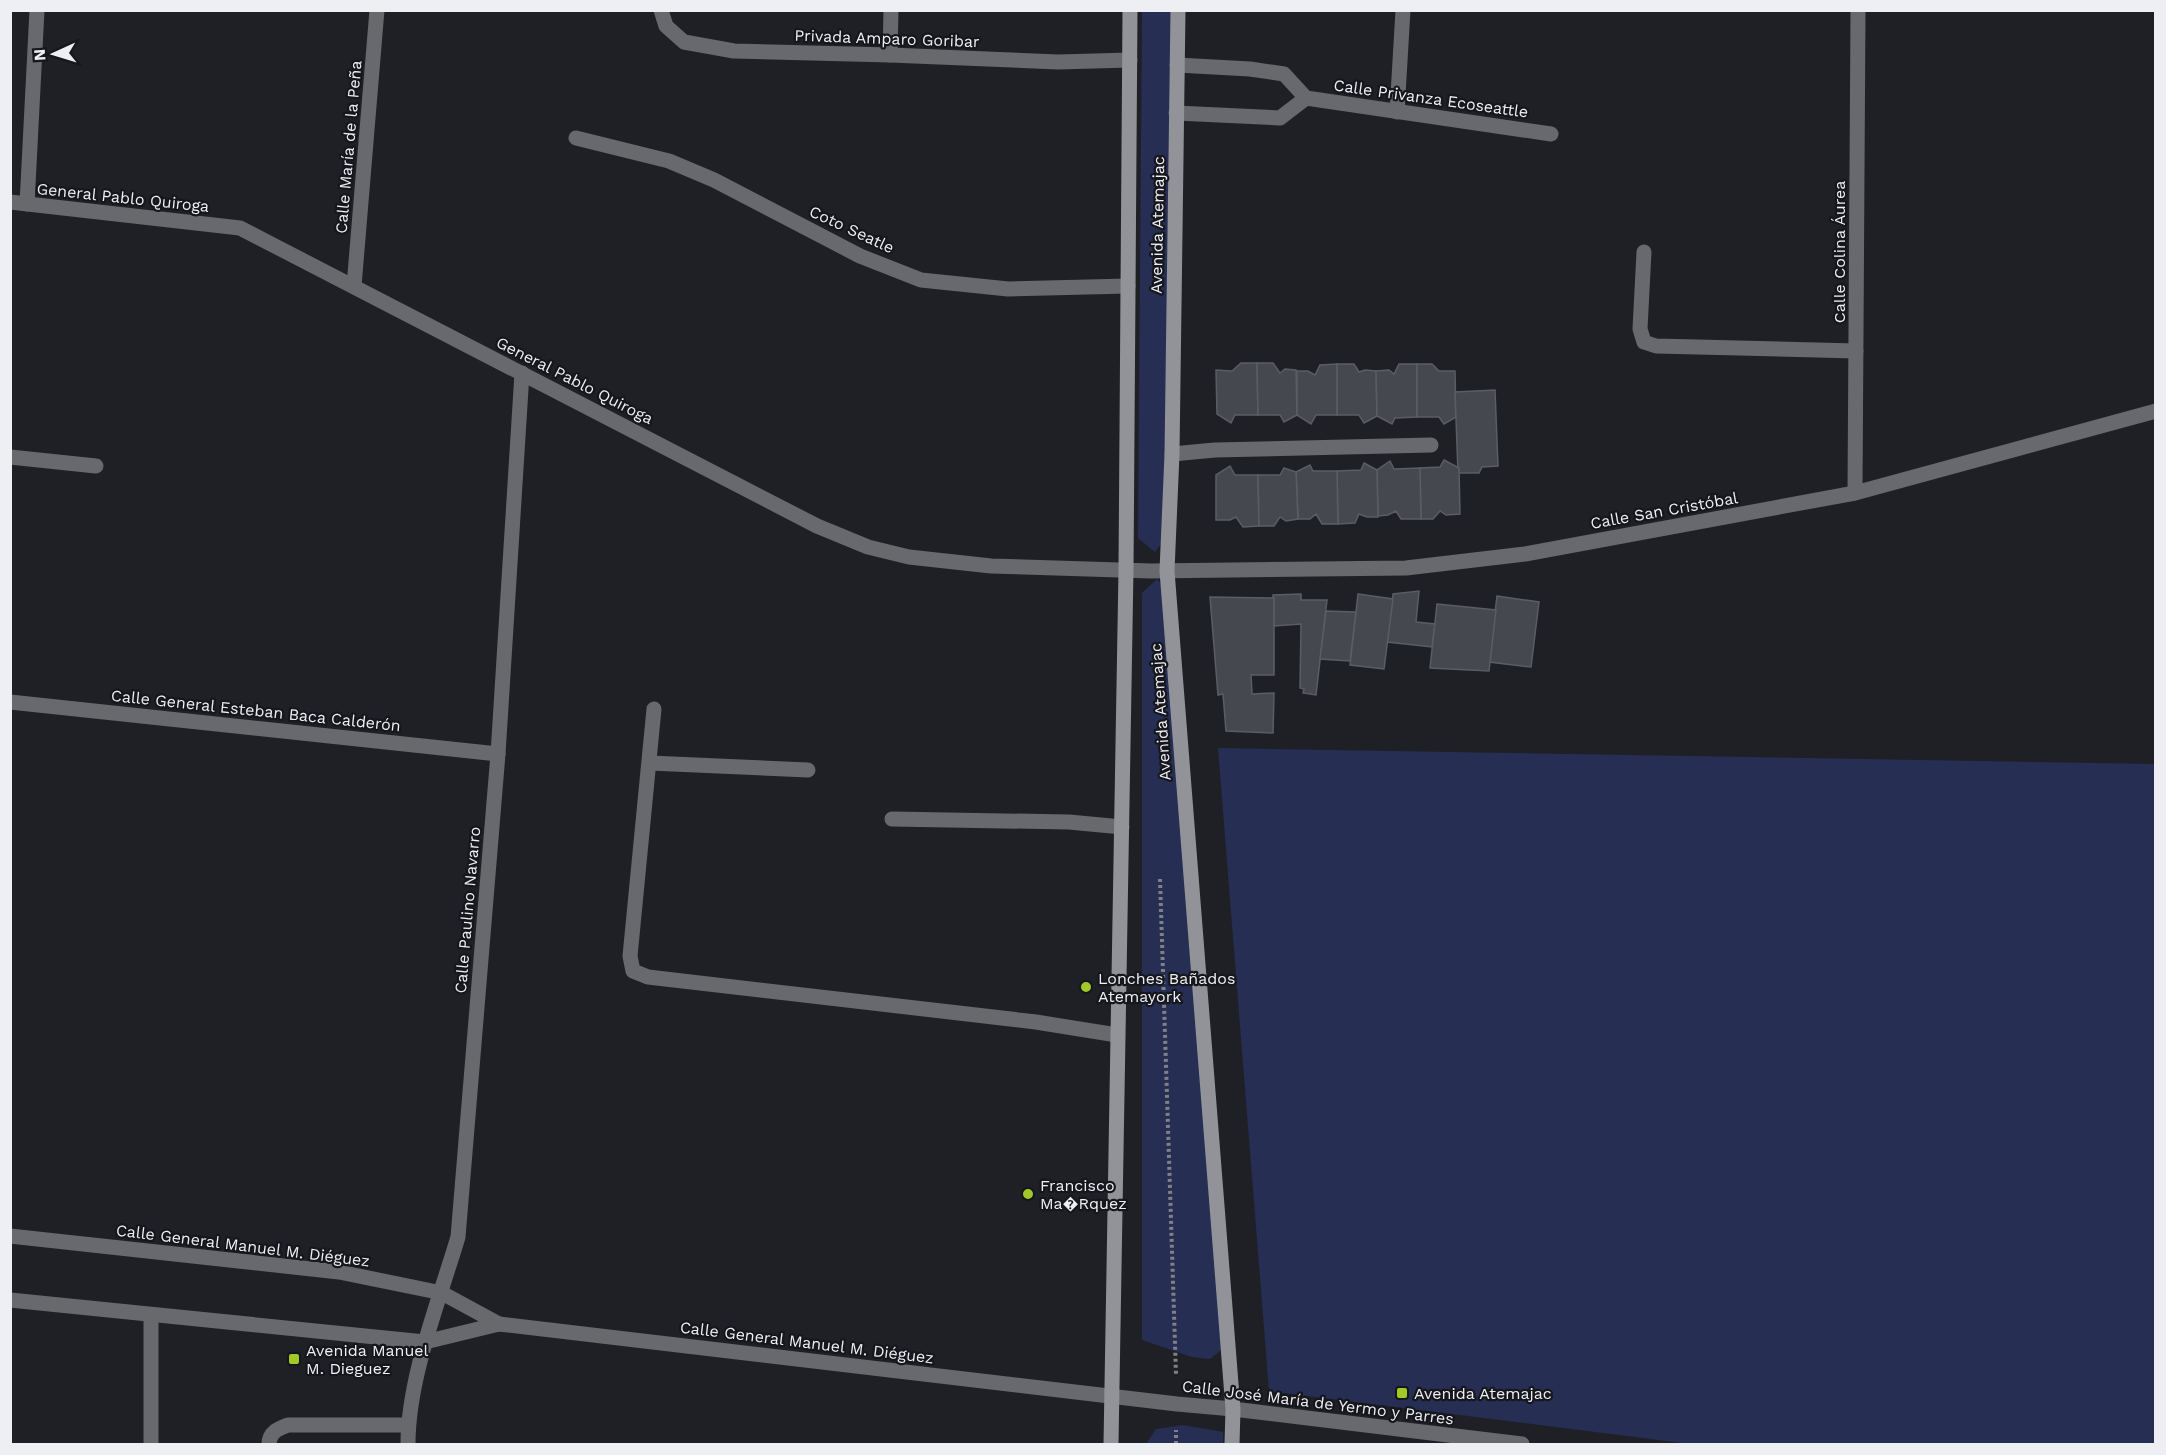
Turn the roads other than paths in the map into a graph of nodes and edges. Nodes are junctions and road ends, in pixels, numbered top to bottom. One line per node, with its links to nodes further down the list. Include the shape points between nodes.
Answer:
1 (37, 10): 18 (street)
2 (377, 10): 20 (street, Calle María de la Peña)
3 (661, 10): 9 (street, Privada Amparo Goribar, via 666,26 684,42 734,51)
4 (891, 10): 9 (street)
5 (1130, 10): 10 (main road, Avenida Atemajac)
6 (1178, 10): 11 (main road, Avenida Atemajac)
7 (1403, 10): 13 (street)
8 (1858, 10): 22 (street, Calle Colina Áurea)
9 (890, 55): 10 (street, Privada Amparo Goribar, via 1058,62)
10 (1130, 60): 21 (main road, Avenida Atemajac)
11 (1177, 65): 12 (street, via 1284,74); 14 (main road, Avenida Atemajac)
12 (1306, 98): 13 (street, Calle Privanza Ecoseattle); 14 (street, via 1280,118)
13 (1397, 112): 15 (street, Calle Privanza Ecoseattle)
14 (1176, 113): 26 (main road, Avenida Atemajac)
15 (1551, 134)
16 (576, 138): 21 (street, Coto Seatle, via 669,161 861,256 921,280 1008,289)
17 (10, 202): 18 (street, General Pablo Quiroga)
18 (27, 204): 20 (street, General Pablo Quiroga, via 240,228)
19 (1644, 252): 22 (street, via 1640,329 1644,342 1656,346)
20 (354, 286): 23 (street, General Pablo Quiroga)
21 (1128, 286): 30 (main road, Avenida Atemajac)
22 (1856, 351): 29 (street, Calle Colina Áurea)
23 (522, 373): 30 (street, General Pablo Quiroga, via 817,526 868,547 950,562); 34 (street, Calle Paulino Navarro)
24 (2156, 411): 29 (street, Calle San Cristóbal)
25 (1431, 445): 26 (street)
26 (1172, 454): 31 (main road, Avenida Atemajac)
27 (10, 457): 28 (street)
28 (96, 466)
29 (1855, 493): 31 (street, Calle San Cristóbal, via 1525,554 1407,568)
30 (1126, 570): 31 (street, General Pablo Quiroga); 38 (main road, Avenida Atemajac)
31 (1167, 571): 47 (main road, Avenida Atemajac)
32 (10, 702): 34 (street, Calle General Esteban Baca Calderón)
33 (654, 709): 35 (street)
34 (498, 754): 41 (street, Calle Paulino Navarro, via 458,1237)
35 (650, 763): 36 (street); 39 (street, via 630,956 633,971 648,977)
36 (808, 770)
37 (892, 819): 38 (street)
38 (1122, 826): 39 (main road, Avenida Atemajac)
39 (1117, 1035): 46 (main road, Avenida Atemajac)
40 (10, 1236): 41 (street, Calle General Manuel M. Diéguez, via 339,1272)
41 (442, 1293): 44 (street, Calle General Manuel M. Diéguez); 45 (street, Calle Paulino Navarro)
42 (10, 1300): 43 (street, Calle General Manuel M. Diéguez)
43 (151, 1315): 45 (street, Calle General Manuel M. Diéguez); 49 (street)
44 (499, 1324): 45 (street, Calle General Manuel M. Diéguez); 46 (street, Calle General Manuel M. Diéguez)
45 (425, 1342): 48 (street, Calle Paulino Navarro)
46 (1111, 1396): 47 (street, Calle José María de Yermo y Parres); 52 (main road, Avenida Atemajac)
47 (1233, 1408): 53 (main road, Avenida Atemajac); 54 (street, Calle José María de Yermo y Parres)
48 (408, 1425): 50 (street, via 288,1425 276,1430); 51 (street, Calle Paulino Navarro)
49 (151, 1444)
50 (269, 1444)
51 (408, 1444)
52 (1111, 1444)
53 (1232, 1444)
54 (1522, 1444)

